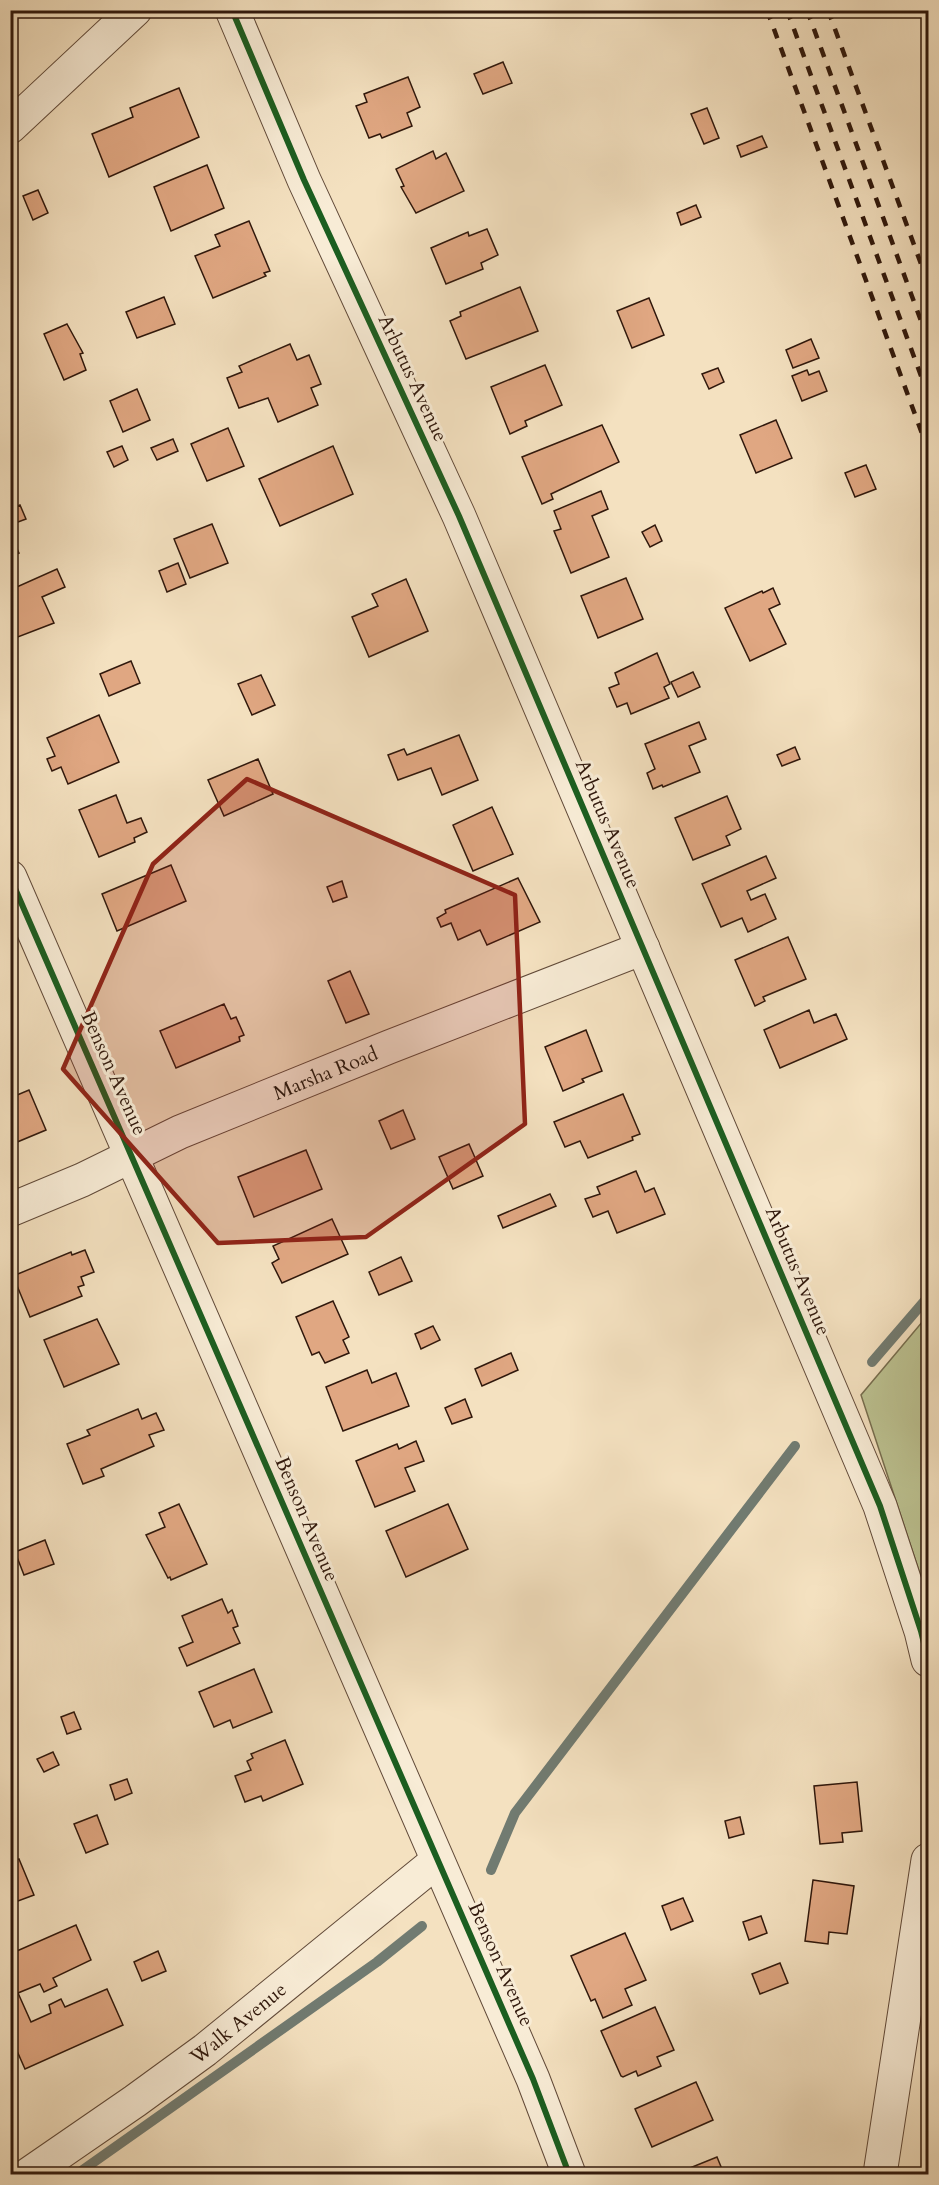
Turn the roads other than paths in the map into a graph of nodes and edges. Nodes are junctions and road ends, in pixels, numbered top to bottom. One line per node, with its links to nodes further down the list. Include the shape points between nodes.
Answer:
1 (135, 10): 3 (street)
2 (232, 10): 5 (street, Arbutus Avenue, via 304,180 459,516)
3 (10, 127)
4 (10, 877): 6 (street, Benson Avenue)
5 (643, 948): 6 (street, Marsha Road, via 180,1132); 8 (street, Arbutus Avenue, via 880,1506)
6 (132, 1156): 7 (street, Marsha Road); 10 (street, Benson Avenue)
7 (10, 1210)
8 (928, 1659)
9 (928, 1860): 13 (street)
10 (437, 1861): 11 (street, Walk Avenue, via 205,2050); 12 (street, Benson Avenue, via 533,2079)
11 (29, 2175)
12 (569, 2175)
13 (880, 2175)

